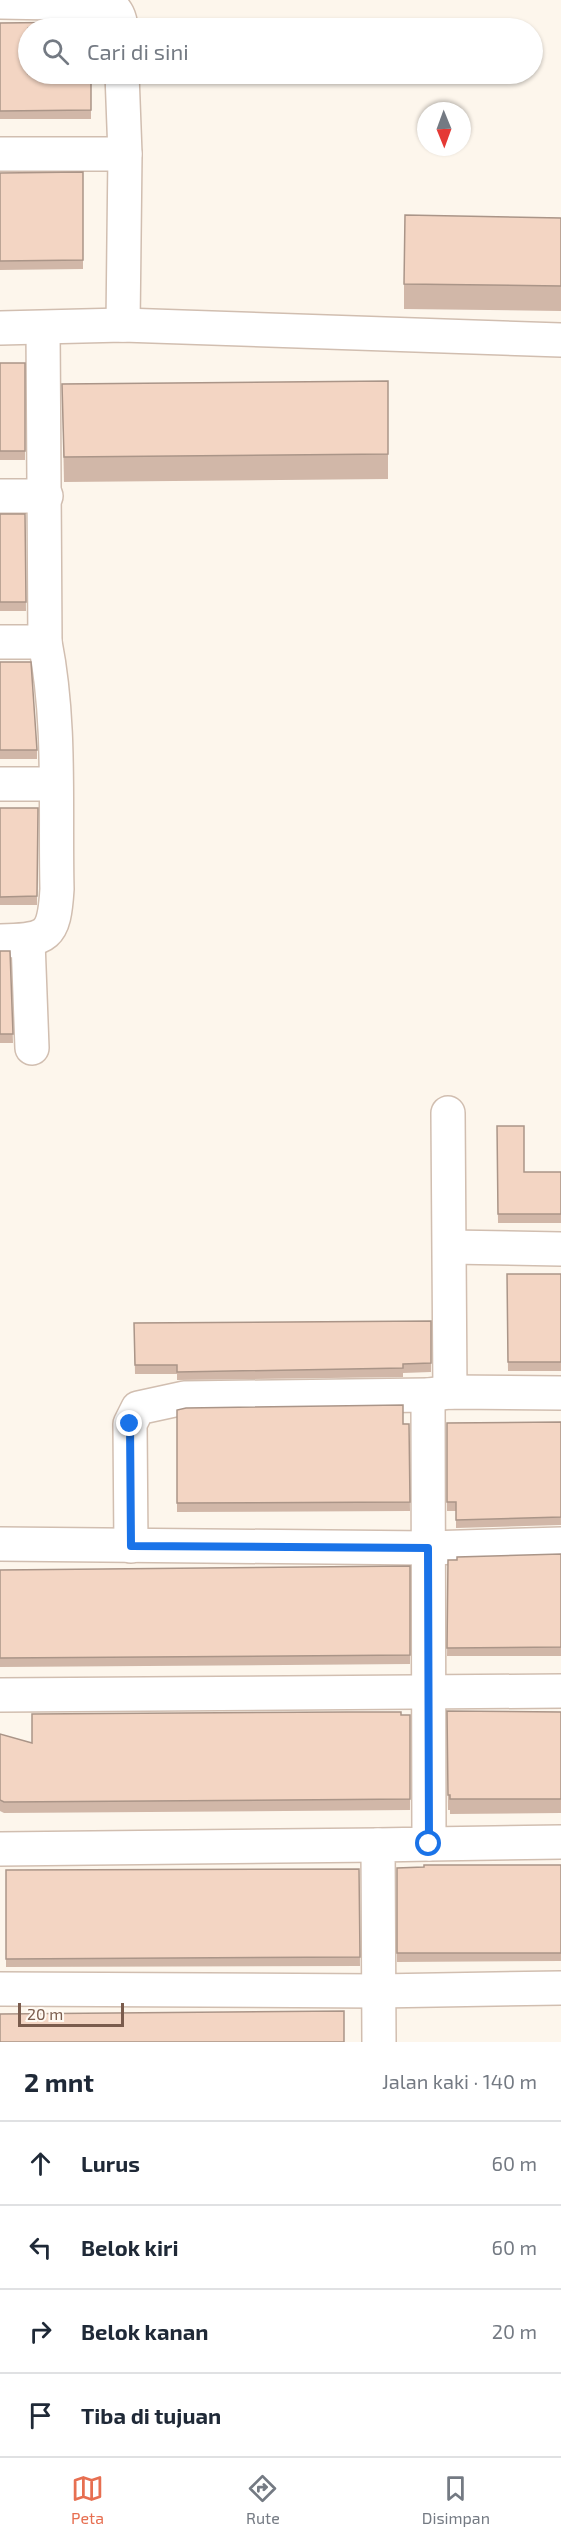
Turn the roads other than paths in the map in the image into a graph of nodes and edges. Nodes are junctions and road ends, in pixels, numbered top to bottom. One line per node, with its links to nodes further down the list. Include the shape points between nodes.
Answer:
1 (0, 3): 2 (street, via 109,4)
2 (120, 18)
3 (122, 84): 4 (street)
4 (125, 153): 5 (street); 6 (street)
5 (0, 154)
6 (123, 325): 8 (street); 9 (street)
7 (0, 328): 8 (street)
8 (43, 328): 11 (street)
9 (561, 340)
10 (0, 496): 11 (street)
11 (46, 496): 13 (street)
12 (0, 642): 13 (street)
13 (45, 642): 14 (street, via 56,732)
14 (55, 783): 15 (street); 16 (street, via 55,914 51,928 41,936)
15 (0, 784)
16 (14, 941): 17 (street)
17 (33, 1048)
18 (448, 1113): 19 (street)
19 (450, 1247): 20 (street); 22 (street)
20 (561, 1249)
21 (561, 1393): 22 (street)
22 (439, 1394): 25 (street, via 184,1398 138,1408 130,1424); 26 (street)
23 (0, 1544): 25 (street)
24 (561, 1544): 26 (street)
25 (131, 1546): 26 (street)
26 (428, 1548): 28 (street)
27 (561, 1691): 28 (street)
28 (429, 1693): 29 (street); 31 (street)
29 (0, 1695)
30 (561, 1842): 31 (street)
31 (429, 1844): 32 (street)
32 (378, 1845): 33 (street); 36 (street)
33 (0, 1849)
34 (561, 1988): 36 (street)
35 (0, 1989): 36 (street)
36 (378, 1991): 37 (street)
37 (379, 2042)

